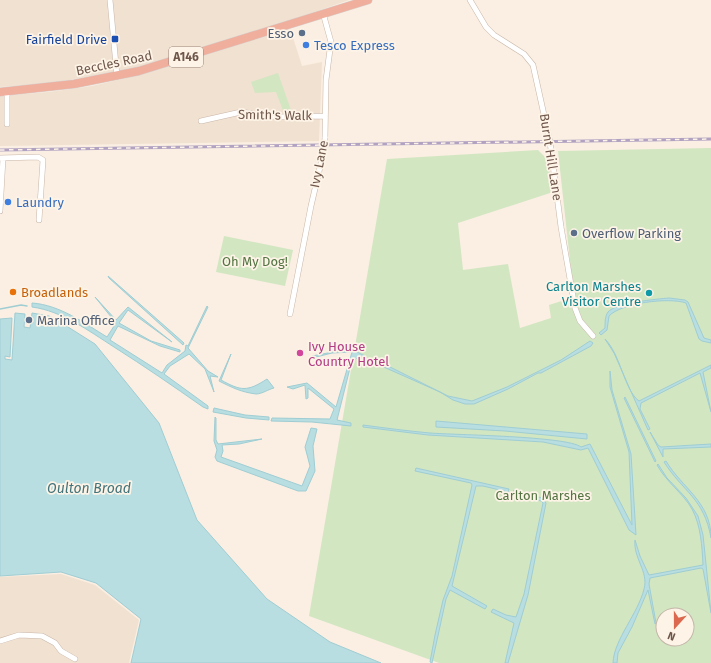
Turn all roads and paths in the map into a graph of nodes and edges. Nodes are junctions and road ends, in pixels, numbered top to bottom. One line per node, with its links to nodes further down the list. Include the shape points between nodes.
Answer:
1 (110, 0): 6 (street)
2 (368, 0): 4 (highway, Beccles Road / A146)
3 (470, 0): 15 (street, Burnt Hill Lane, via 486,27 524,54 533,65 550,142 575,308 580,321)
4 (344, 3): 5 (highway, Beccles Road / A146)
5 (323, 13): 6 (highway, Beccles Road / A146); 8 (street, Ivy Lane, via 330,42)
6 (117, 76): 7 (highway, Beccles Road / A146)
7 (4, 92): 10 (street)
8 (325, 116): 9 (street, Smith's Walk, via 277,117 241,112); 14 (street, Ivy Lane, bridge, via 324,150)
9 (201, 121)
10 (8, 124)
11 (1, 158): 12 (street); 13 (street, via 38,157 43,160)
12 (0, 211)
13 (39, 220)
14 (290, 314)
15 (593, 336)
16 (0, 641): 17 (street, via 18,635 42,636)
17 (75, 659)

